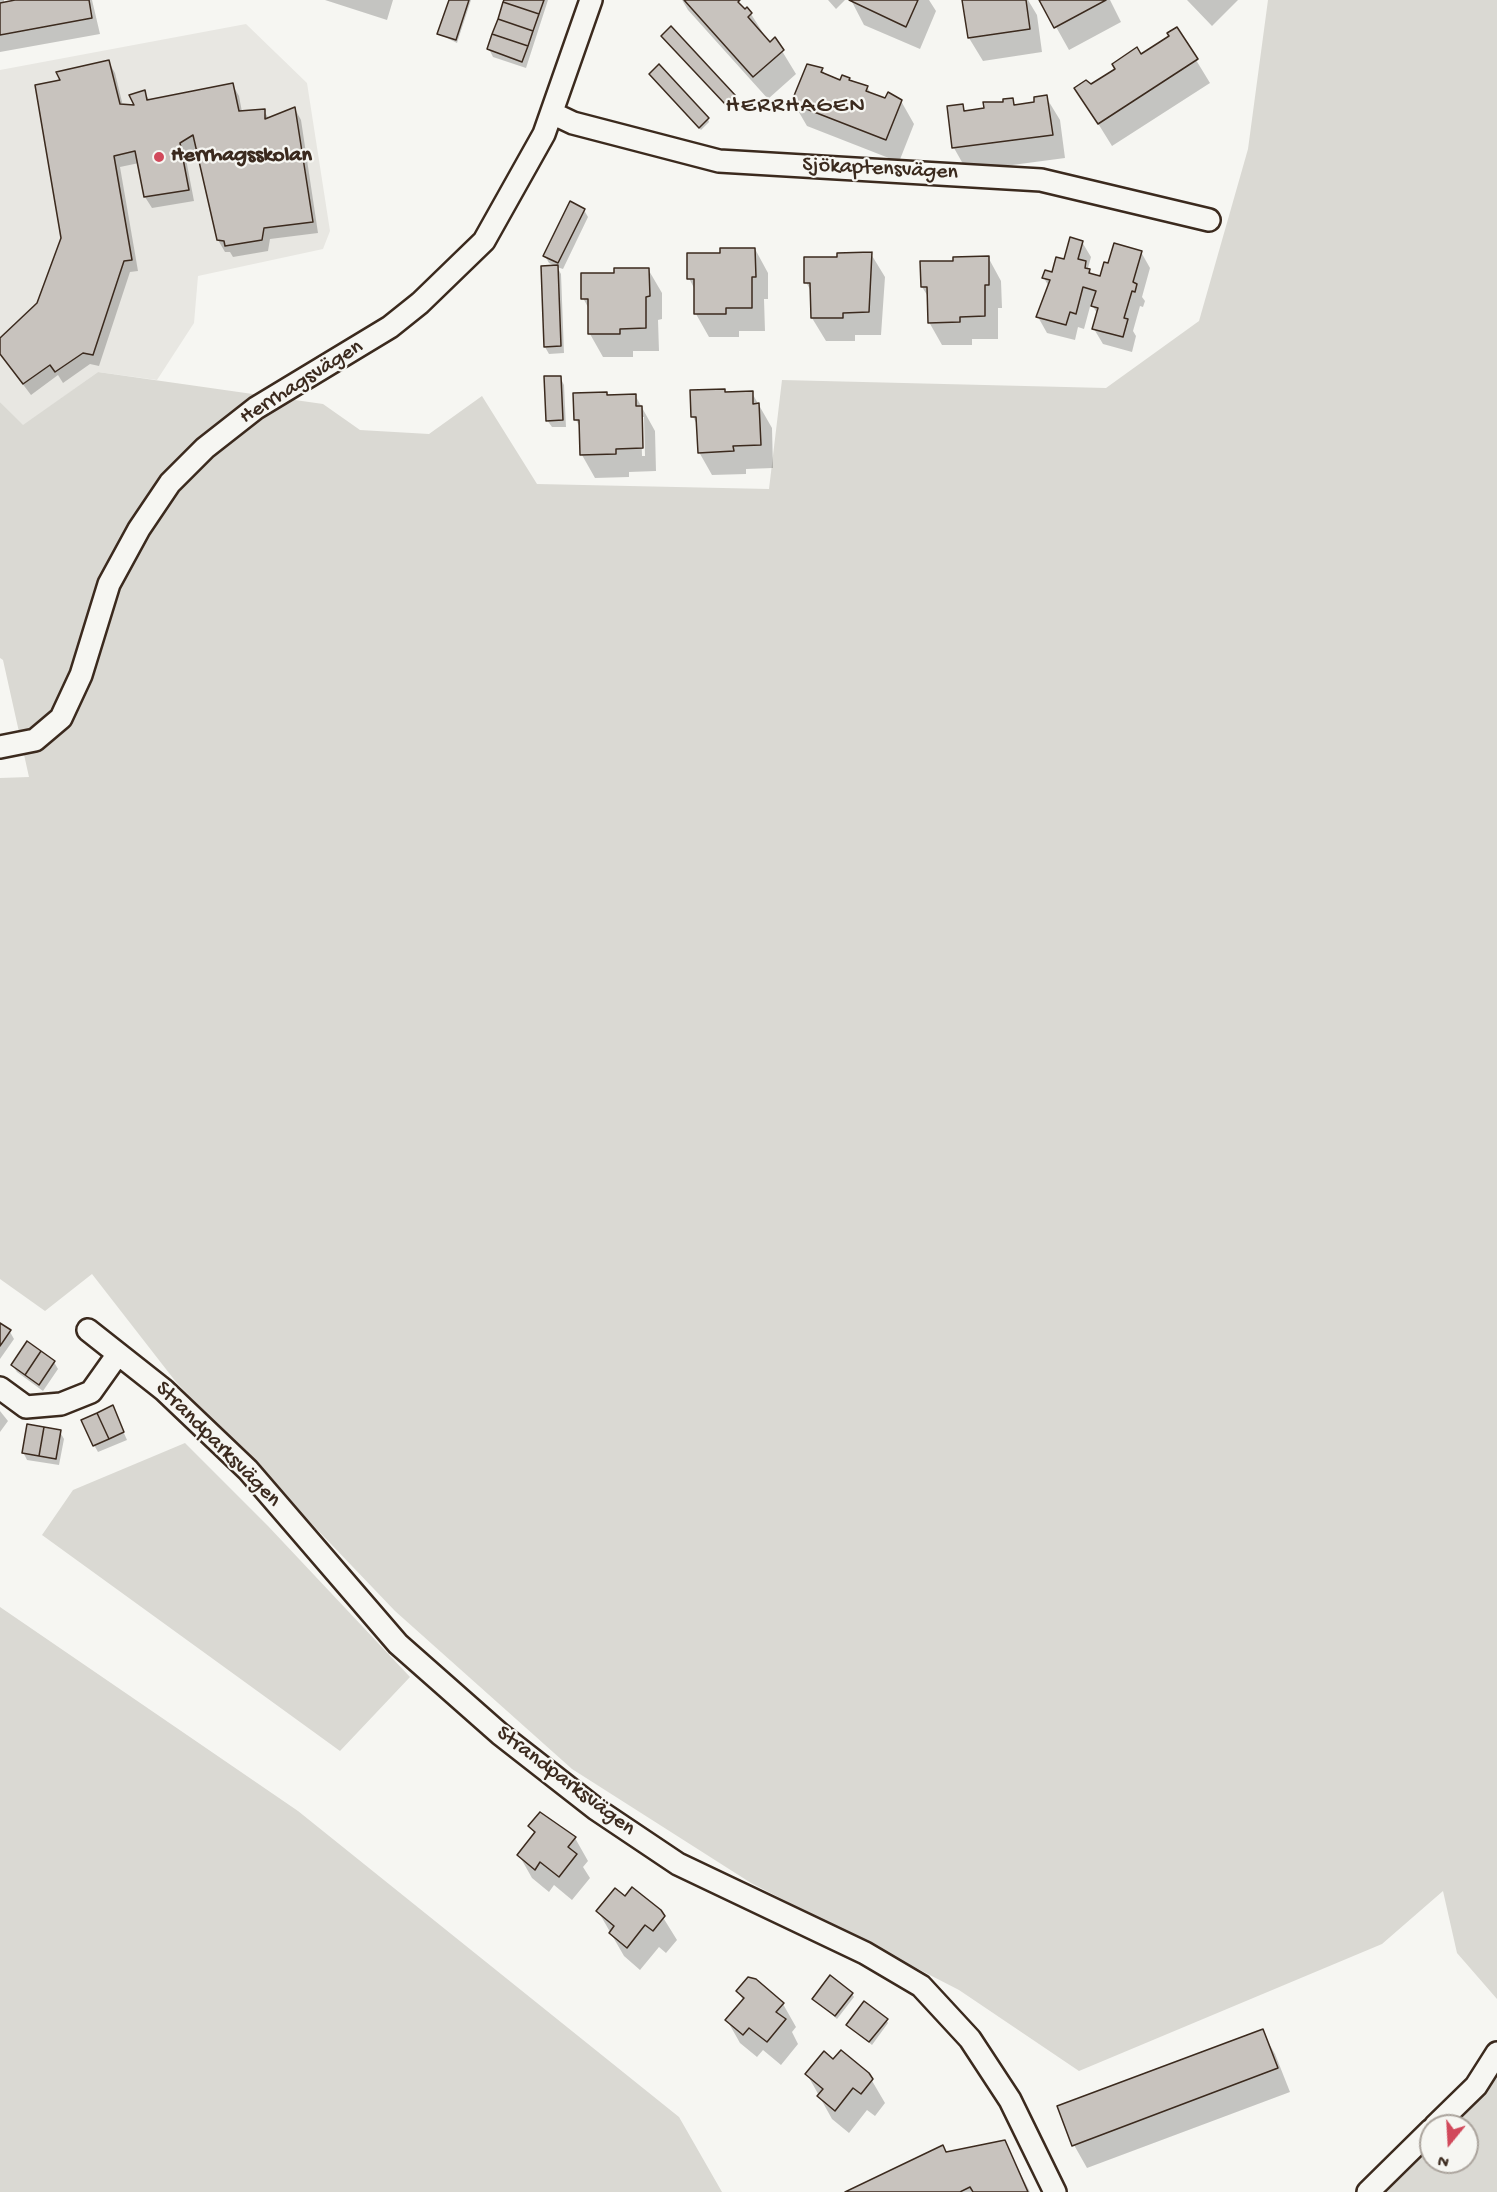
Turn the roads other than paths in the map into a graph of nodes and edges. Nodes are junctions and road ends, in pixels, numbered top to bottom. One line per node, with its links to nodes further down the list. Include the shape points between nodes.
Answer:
1 (591, 0): 2 (street, Herrhagsvägen)
2 (554, 114): 3 (street, Sjökaptensvägen, via 573,123 719,161 1041,180); 4 (street, Herrhagsvägen, via 484,241 428,295 390,327 256,408 205,448 170,483 138,529 109,584 81,675 61,718 35,740)
3 (1209, 220)
4 (0, 747)
5 (88, 1330): 6 (street, Strandparksvägen)
6 (118, 1354): 7 (street, via 91,1392 61,1404 26,1407); 11 (street, Strandparksvägen, via 164,1390 248,1470 398,1644 500,1734 596,1809 678,1864 865,1953 921,1986 970,2039 1004,2091)
7 (0, 1388)
8 (1497, 2053): 9 (street, via 1476,2086)
9 (1447, 2114)
10 (1419, 2142): 12 (street)
11 (1055, 2192)
12 (1368, 2192)

